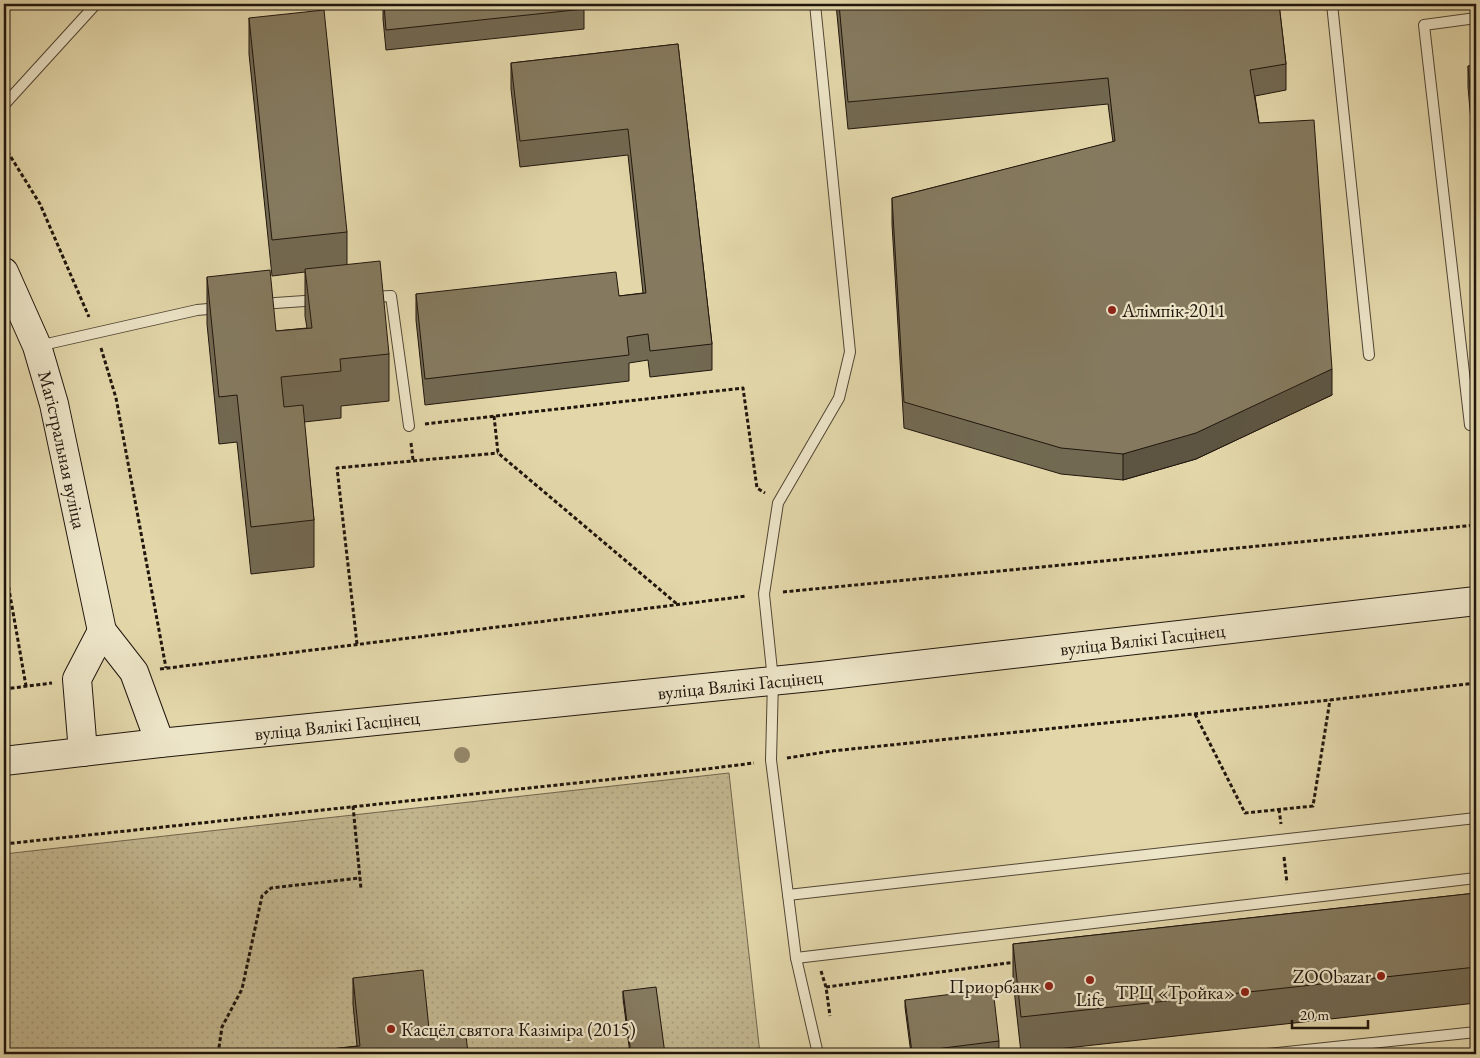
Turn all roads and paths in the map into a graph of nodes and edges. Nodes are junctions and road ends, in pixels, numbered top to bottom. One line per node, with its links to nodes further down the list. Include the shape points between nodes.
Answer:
1 (96, 4): 5 (lane)
2 (815, 4): 20 (lane, via 850,352 839,398)
3 (1332, 4): 14 (lane)
4 (1476, 18): 16 (lane, via 1424,25)
5 (4, 105)
6 (4, 146): 12 (path, via 40,204)
7 (4, 272): 13 (main road, Магістральная вуліца)
8 (363, 298): 17 (lane, via 391,296)
9 (325, 300): 10 (lane)
10 (250, 305)
11 (233, 306): 12 (lane, via 197,310)
12 (96, 333): 13 (lane); 28 (path, via 116,398)
13 (37, 346): 26 (main road, Магістральная вуліца, via 54,404)
14 (1369, 354)
15 (494, 416): 17 (path); 18 (path); 20 (path, via 743,388 757,488)
16 (1470, 425)
17 (409, 426): 19 (path)
18 (498, 453): 19 (path); 25 (path)
19 (413, 460): 27 (path, via 337,468)
20 (778, 503): 23 (lane)
21 (1476, 525): 23 (path)
22 (4, 561): 34 (path)
23 (764, 594): 25 (path); 31 (lane)
24 (1476, 601): 31 (main road, вуліца Вялікі Гасцінец)
25 (677, 604): 27 (path)
26 (102, 631): 29 (main road); 30 (main road)
27 (357, 644): 28 (path)
28 (166, 668): 29 (path)
29 (134, 672): 39 (main road)
30 (78, 679): 34 (path); 40 (main road)
31 (773, 680): 39 (main road, вуліца Вялікі Гасцінец); 41 (lane)
32 (1476, 683): 37 (path)
33 (4, 684): 35 (path)
34 (26, 686): 35 (path)
35 (10, 688): 36 (path)
36 (4, 689)
37 (1330, 700): 38 (path); 44 (path, via 1313,806)
38 (1195, 714): 41 (path); 44 (path, via 1245,813)
39 (160, 743): 40 (main road, вуліца Вялікі Гасцінец)
40 (83, 752): 42 (main road, вуліца Вялікі Гасцінец)
41 (771, 760): 43 (path); 51 (lane)
42 (4, 761)
43 (354, 806): 47 (path); 48 (path)
44 (1279, 809): 46 (path)
45 (1476, 818): 46 (lane)
46 (1283, 840): 51 (lane); 52 (path)
47 (4, 844)
48 (360, 878): 50 (path); 57 (path, via 271,888 262,896 242,989 222,1027)
49 (1476, 878): 52 (lane)
50 (361, 889)
51 (788, 895): 53 (lane)
52 (1289, 900): 53 (lane)
53 (796, 958): 58 (lane)
54 (1024, 961): 55 (path)
55 (826, 987)
56 (1476, 1032): 59 (lane)
57 (218, 1054)
58 (818, 1054)
59 (1267, 1054)

